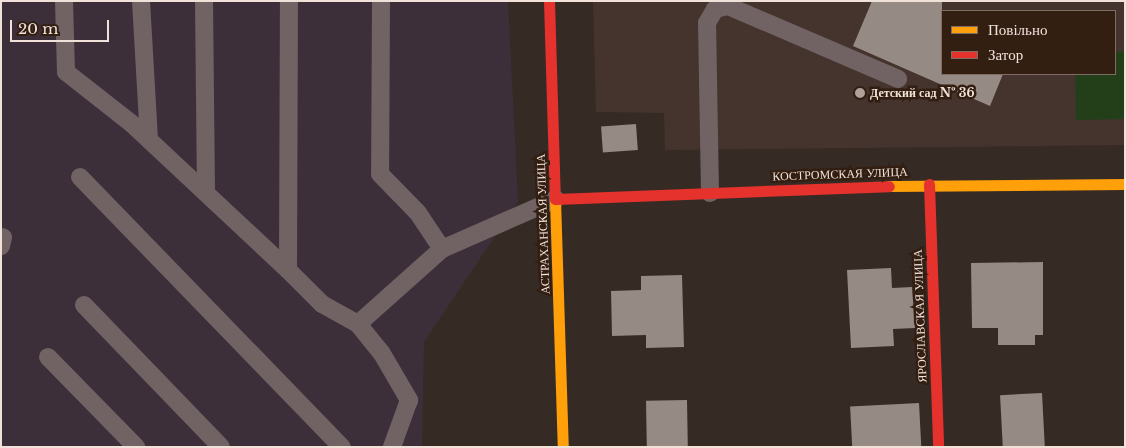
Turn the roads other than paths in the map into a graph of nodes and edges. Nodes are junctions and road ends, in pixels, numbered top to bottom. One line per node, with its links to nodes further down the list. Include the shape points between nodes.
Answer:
1 (64, 1): 8 (lane, via 66,72)
2 (141, 1): 8 (lane)
3 (204, 1): 12 (lane)
4 (289, 1): 16 (lane)
5 (380, 1): 15 (lane, via 380,174 418,213)
6 (549, 1): 14 (street, АСТРАХАНСКАЯ УЛИЦА)
7 (898, 79): 13 (lane, via 728,6 715,9 707,23)
8 (149, 140): 12 (lane)
9 (80, 177): 22 (lane)
10 (930, 184): 11 (street, КОСТРОМСКАЯ УЛИЦА); 13 (street, КОСТРОМСКАЯ УЛИЦА); 25 (street, ЯРОСЛАВСКАЯ УЛИЦА)
11 (1125, 184)
12 (206, 193): 16 (lane)
13 (710, 193): 14 (street, КОСТРОМСКАЯ УЛИЦА)
14 (556, 198): 15 (lane); 24 (street, АСТРАХАНСКАЯ УЛИЦА)
15 (442, 249): 18 (lane)
16 (288, 270): 18 (lane, via 322,304)
17 (84, 305): 21 (lane)
18 (358, 324): 23 (lane, via 382,352 409,400)
19 (48, 357): 20 (lane)
20 (136, 447)
21 (221, 447)
22 (342, 447)
23 (392, 447)
24 (563, 447)
25 (938, 447)

